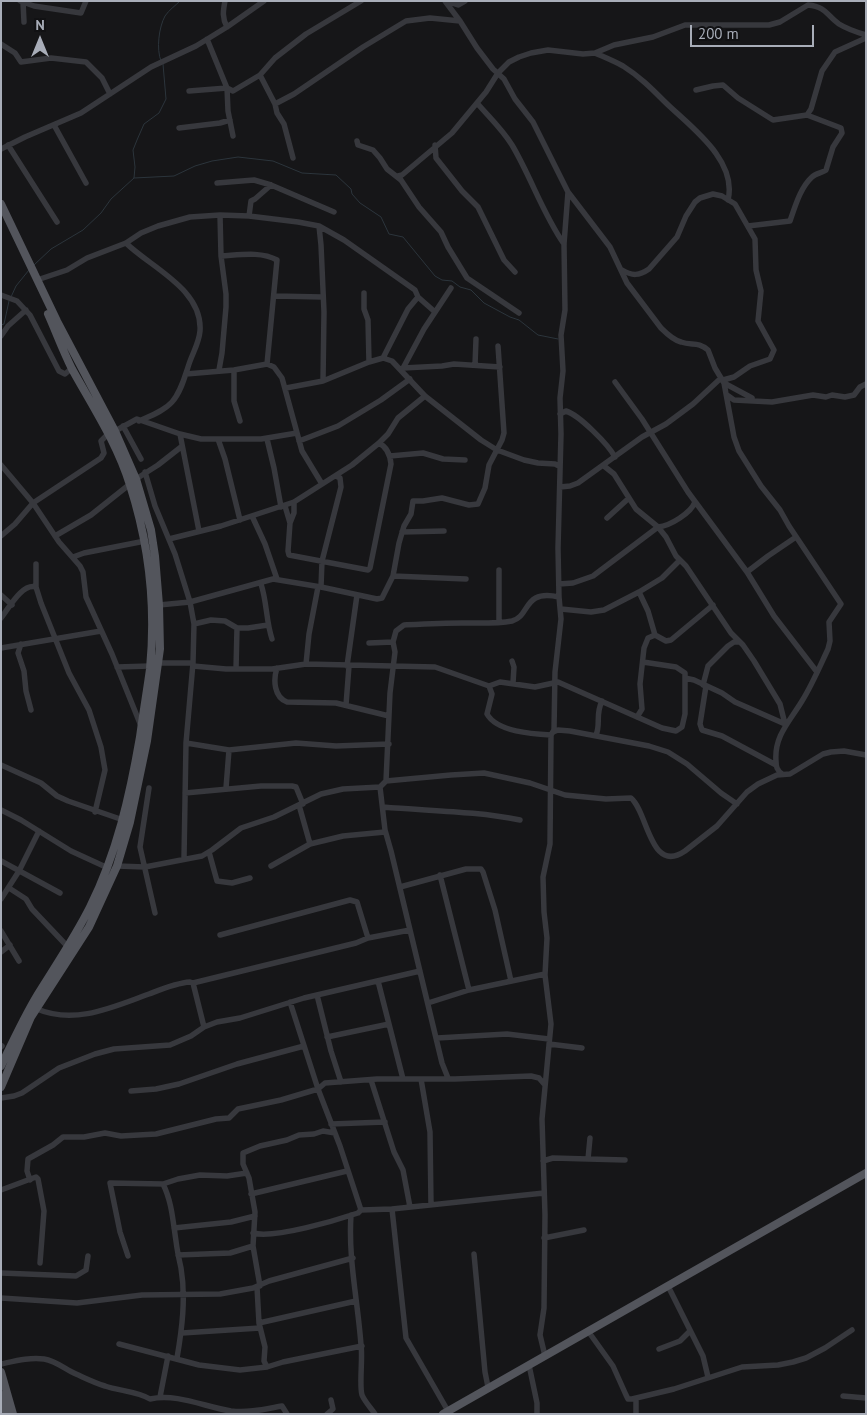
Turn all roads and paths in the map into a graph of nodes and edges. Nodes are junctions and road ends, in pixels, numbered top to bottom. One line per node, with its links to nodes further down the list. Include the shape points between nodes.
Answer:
1 (86, 1): 7 (street, via 81,13)
2 (225, 1): 10 (street, via 223,14)
3 (264, 1): 10 (street)
4 (361, 1): 16 (street, via 306,34)
5 (445, 1): 6 (street, via 458,5); 8 (street)
6 (465, 1)
7 (21, 2): 9 (street)
8 (460, 21): 15 (street); 22 (street, via 430,18 399,24)
9 (24, 22)
10 (227, 28): 12 (street)
11 (866, 37): 14 (street, via 845,28 824,10 808,5 776,24 685,25); 23 (street, via 835,52 822,71 811,109)
12 (207, 39): 17 (street); 20 (street, via 151,67)
13 (1, 44): 20 (street, via 15,53 21,62 51,58 86,62 102,78)
14 (595, 53): 15 (street, via 548,50 531,53 509,62); 38 (street, via 622,65 643,80 706,139 718,156 727,178)
15 (498, 72): 21 (street); 37 (street, via 533,122)
16 (260, 74): 17 (street, via 233,91); 22 (street)
17 (227, 88): 19 (street); 24 (street)
18 (696, 90): 23 (street, via 723,85 774,120)
19 (189, 91)
20 (110, 94): 25 (street, via 81,113)
21 (477, 103): 30 (street); 48 (street, via 511,144)
22 (275, 104): 32 (street)
23 (806, 114): 46 (street, via 841,128 842,133 833,147 826,170 810,179 800,194 790,221)
24 (230, 120): 26 (street); 27 (street)
25 (54, 125): 29 (street); 34 (street)
26 (179, 128)
27 (233, 136)
28 (357, 141): 33 (street, via 373,150 395,177)
29 (8, 145): 31 (street); 44 (street)
30 (435, 146): 33 (street); 52 (street, via 436,158 478,207 504,260)
31 (1, 149)
32 (293, 158)
33 (400, 177): 62 (street, via 441,232 468,278)
34 (86, 183)
35 (217, 183): 36 (street, via 247,179)
36 (271, 185): 40 (street); 43 (street, via 251,201)
37 (568, 192): 48 (street); 51 (street, via 610,247)
38 (728, 200): 46 (street, via 735,204); 51 (street, via 713,194 700,198 686,216 677,237 649,269 634,275)
39 (1, 204): 50 (main road)
40 (334, 212)
41 (1, 213): 50 (main road)
42 (220, 215): 43 (street); 47 (street, via 190,216 141,233); 49 (street)
43 (249, 216): 45 (street)
44 (57, 222)
45 (319, 226): 58 (street); 59 (street, via 393,274 415,290)
46 (748, 226): 78 (street, via 756,245 756,270 761,291 758,321 774,350 770,359)
47 (126, 243): 53 (street, via 87,258 67,270); 75 (street, via 178,285 197,313 200,325 198,339)
48 (564, 244): 87 (street, via 565,310 561,335)
49 (221, 256): 57 (street, via 248,254 276,258); 73 (street, via 226,307)
50 (28, 263): 53 (main road)
51 (622, 270): 78 (street, via 627,283 660,328 681,342 707,348)
52 (514, 272)
53 (36, 280): 71 (main road); 91 (main road)
54 (451, 288): 61 (street)
55 (364, 293): 67 (street)
56 (1, 295): 60 (street, via 18,301)
57 (275, 296): 58 (street); 68 (street)
58 (322, 297): 77 (street)
59 (418, 297): 61 (street); 66 (street, via 408,309)
60 (26, 310): 63 (street); 71 (street, via 59,371 65,374)
61 (434, 312): 72 (street)
62 (519, 313)
63 (1, 336)
64 (476, 339): 69 (street)
65 (498, 346): 70 (street)
66 (383, 358): 67 (street); 72 (street)
67 (369, 362): 77 (street)
68 (267, 364): 74 (street); 81 (street, via 279,372)
69 (474, 365): 70 (street); 72 (street)
70 (500, 367): 100 (street, via 504,433)
71 (72, 368): 91 (main road)
72 (402, 369): 76 (street)
73 (219, 370): 74 (street); 75 (street)
74 (234, 370): 89 (street, via 234,401)
75 (186, 374): 88 (street, via 173,401)
76 (410, 378): 83 (street); 97 (street, via 338,426)
77 (323, 381): 81 (street)
78 (723, 381): 82 (street); 85 (street); 93 (street)
79 (615, 382): 93 (street)
80 (866, 384): 85 (street, via 850,396 813,395 772,402)
81 (286, 388): 92 (street)
82 (727, 395): 84 (street); 86 (street)
83 (425, 396): 98 (street, via 398,418); 100 (street)
84 (734, 400): 85 (street); 86 (street)
85 (756, 400)
86 (729, 406): 128 (street, via 739,451)
87 (560, 414): 102 (street, via 566,411 573,414 605,442); 105 (street)
88 (139, 421): 90 (street, via 137,419); 94 (street)
89 (240, 421)
90 (123, 426): 91 (street); 103 (street)
91 (112, 432): 110 (main road); 116 (street, via 101,441 102,458)
92 (297, 433): 95 (street); 97 (street)
93 (650, 433): 102 (street); 115 (street)
94 (180, 434): 96 (street); 99 (street)
95 (267, 439): 96 (street); 117 (street)
96 (218, 440): 120 (street)
97 (299, 440): 111 (street)
98 (379, 443): 101 (street); 109 (street)
99 (181, 447): 108 (street); 123 (street)
100 (497, 450): 105 (street, via 538,464); 125 (street, via 489,465 478,504 469,506 442,498 414,500)
101 (390, 456): 104 (street, via 423,453 443,459); 133 (street, via 389,476 370,568 366,571)
102 (615, 457): 106 (street)
103 (141, 459)
104 (465, 460)
105 (558, 464): 112 (street)
106 (604, 466): 112 (street, via 578,483); 113 (street, via 614,474)
107 (3, 470): 116 (street)
108 (145, 472): 110 (street); 129 (street)
109 (336, 476): 111 (street); 133 (street, via 341,480 339,495)
110 (133, 481): 127 (street, via 91,515); 130 (main road); 150 (main road, via 150,530)
111 (322, 484): 114 (street)
112 (560, 487): 141 (street)
113 (629, 498): 119 (street); 122 (street)
114 (294, 502): 117 (street); 121 (street)
115 (695, 502): 122 (street, via 693,507); 136 (street)
116 (33, 503): 126 (street); 127 (street)
117 (283, 507): 118 (street); 121 (street)
118 (252, 516): 120 (street); 138 (street)
119 (607, 518)
120 (240, 520): 123 (street)
121 (290, 523): 133 (street, via 289,555)
122 (658, 530): 132 (street); 141 (street, via 593,576)
123 (199, 531): 129 (street)
124 (444, 531): 125 (street)
125 (402, 532): 137 (street)
126 (1, 536)
127 (54, 536): 131 (street)
128 (796, 537): 136 (street); 178 (street, via 841,604 829,622 830,641)
129 (169, 539): 148 (street)
130 (145, 540): 131 (street); 172 (main road, via 150,575)
131 (73, 557): 158 (street, via 83,572 86,597)
132 (680, 560): 144 (street, via 667,574); 151 (street)
133 (322, 561): 143 (street)
134 (36, 564): 142 (street)
135 (499, 570): 154 (street)
136 (747, 572): 178 (street, via 774,616)
137 (393, 576): 139 (street); 146 (street, via 382,598)
138 (277, 579): 140 (street); 143 (street)
139 (466, 579)
140 (261, 584): 148 (street); 156 (street)
141 (559, 584): 147 (street)
142 (36, 587): 149 (street, via 26,588); 160 (street)
143 (319, 587): 146 (street); 170 (street)
144 (639, 592): 152 (street, via 598,612); 159 (street)
145 (1, 595): 149 (street)
146 (357, 595): 173 (street)
147 (558, 597): 152 (street); 154 (street, via 547,594 536,597 517,619)
148 (190, 602): 150 (street); 155 (street)
149 (12, 605): 153 (street)
150 (159, 605): 168 (main road)
151 (713, 605): 159 (street, via 671,640); 162 (street)
152 (561, 610): 180 (street)
153 (1, 618)
154 (499, 622): 163 (street, via 404,625 396,631)
155 (194, 624): 157 (street, via 225,621); 171 (street)
156 (268, 625): 157 (street); 161 (street)
157 (237, 628): 176 (street)
158 (101, 631): 160 (street); 175 (street)
159 (655, 635): 169 (street, via 646,642)
160 (57, 639): 165 (street); 209 (street, via 69,673 89,710 104,761 104,779)
161 (272, 639)
162 (736, 641): 182 (street, via 706,668); 189 (street, via 761,671 780,704)
163 (393, 642): 164 (street); 174 (street)
164 (370, 643)
165 (21, 644): 166 (street); 186 (street, via 18,653)
166 (1, 648)
167 (512, 660): 181 (street)
168 (158, 662): 171 (street); 211 (main road, via 147,741)
169 (642, 662): 179 (street, via 676,667); 188 (street, via 642,709)
170 (306, 664): 173 (street); 177 (street)
171 (193, 665): 176 (street); 193 (street)
172 (150, 666): 175 (street); 190 (main road)
173 (348, 666): 174 (street); 185 (street)
174 (392, 666): 183 (street, via 435,668); 187 (street)
175 (117, 667): 190 (street)
176 (236, 669): 177 (street)
177 (275, 670): 185 (street, via 276,692 287,702)
178 (817, 672): 189 (street, via 802,702)
179 (685, 678): 182 (street); 188 (street, via 682,727 676,731 662,728)
180 (555, 682): 181 (street, via 535,687); 184 (street); 191 (street)
181 (513, 683): 183 (street, via 500,682)
182 (705, 685): 189 (street); 198 (street, via 702,730 722,736)
183 (489, 686): 191 (street, via 492,694 487,714 490,719 525,733)
184 (602, 701): 188 (street); 192 (street)
185 (346, 705): 187 (street)
186 (31, 710)
187 (389, 716): 194 (street)
188 (637, 717)
189 (785, 724): 198 (street, via 775,750)
190 (141, 727): 211 (main road)
191 (552, 734): 192 (street, via 563,730); 203 (street)
192 (596, 735): 206 (street, via 668,752)
193 (186, 743): 195 (street); 204 (street)
194 (389, 744): 195 (street, via 336,746 296,743); 199 (street)
195 (229, 750): 202 (street)
196 (866, 754): 198 (street, via 844,750 831,752 790,774)
197 (1, 765): 209 (street, via 41,783 57,796)
198 (778, 771): 206 (street, via 746,792)
199 (386, 781): 200 (street); 203 (street, via 484,774)
200 (380, 787): 205 (street, via 332,791); 207 (street)
201 (149, 788): 220 (street, via 140,847)
202 (226, 788): 204 (street); 205 (street, via 294,786)
203 (551, 790): 206 (street, via 606,799 631,798 652,844 673,856 680,855 717,826); 239 (street, via 550,849 543,876)
204 (185, 793): 216 (street)
205 (301, 804): 214 (street); 215 (street, via 241,828)
206 (737, 804)
207 (383, 807): 210 (street); 213 (street)
208 (1, 810): 212 (street)
209 (95, 812): 211 (street)
210 (520, 820)
211 (127, 821): 218 (main road); 221 (main road)
212 (39, 831): 221 (street, via 71,851); 222 (street)
213 (385, 832): 214 (street, via 343,836); 225 (street)
214 (310, 844): 219 (street)
215 (209, 852): 216 (street); 224 (street, via 217,881 232,883)
216 (184, 858): 220 (street)
217 (1, 861): 222 (street)
218 (117, 866): 220 (street); 247 (main road, via 89,927)
219 (271, 866)
220 (146, 867): 229 (street)
221 (108, 868): 235 (main road)
222 (19, 871): 226 (street); 227 (street)
223 (440, 875): 225 (street); 241 (street, via 473,868 483,872 496,910); 243 (street)
224 (250, 878)
225 (400, 887): 230 (street)
226 (9, 888): 228 (street); 235 (street, via 26,899)
227 (60, 893)
228 (1, 899)
229 (155, 914)
230 (410, 930): 233 (street); 238 (street)
231 (1, 931): 234 (street)
232 (220, 935): 233 (street, via 350,900 357,902)
233 (368, 938): 242 (street)
234 (10, 945): 236 (street); 237 (street)
235 (68, 947): 255 (main road)
236 (1, 952)
237 (19, 961)
238 (420, 971): 240 (street); 246 (street)
239 (546, 974): 241 (street); 252 (street, via 551,1018)
240 (378, 981): 244 (street); 248 (street)
241 (511, 981): 243 (street)
242 (193, 983): 247 (street, via 163,988 89,1014 55,1014); 249 (street)
243 (469, 990): 246 (street)
244 (317, 995): 245 (street); 250 (street)
245 (290, 1002): 249 (street); 254 (street)
246 (428, 1003): 251 (street)
247 (37, 1009): 264 (main road, via 24,1031)
248 (389, 1024): 250 (street); 259 (street)
249 (204, 1027): 267 (street, via 170,1045 114,1050 75,1061 58,1068 22,1093)
250 (327, 1037): 262 (street)
251 (437, 1038): 252 (street, via 507,1034); 258 (street)
252 (549, 1042): 256 (street); 263 (street)
253 (1, 1046): 255 (street)
254 (304, 1046): 265 (street); 266 (street, via 216,1070 179,1084)
255 (10, 1047): 257 (main road)
256 (582, 1048)
257 (1, 1066)
258 (448, 1078): 260 (street); 263 (street, via 531,1076 539,1078)
259 (403, 1079): 260 (street); 261 (street)
260 (421, 1079): 283 (street, via 430,1132)
261 (371, 1080): 262 (street); 268 (street)
262 (341, 1082): 265 (street, via 325,1083)
263 (544, 1085): 274 (street)
264 (1, 1087)
265 (318, 1089): 269 (street); 278 (street, via 238,1109 228,1118 156,1134 121,1136 105,1133 64,1137 28,1159)
266 (131, 1090)
267 (1, 1098)
268 (385, 1122): 269 (street); 284 (street, via 405,1176)
269 (332, 1124): 270 (street)
270 (334, 1133): 275 (street); 276 (street, via 323,1131 299,1135 244,1152)
271 (590, 1138): 272 (street)
272 (588, 1159): 273 (street); 274 (street, via 553,1158)
273 (625, 1160)
274 (543, 1161): 281 (street)
275 (347, 1171): 282 (street); 286 (street)
276 (247, 1173): 279 (street, via 200,1175); 282 (street)
277 (866, 1173): 302 (main road)
278 (30, 1180): 280 (street); 299 (street, via 36,1177 38,1180 43,1204)
279 (163, 1184): 289 (street); 297 (street, via 110,1183)
280 (1, 1190)
281 (544, 1193): 283 (street); 292 (street)
282 (251, 1194): 288 (street)
283 (432, 1205): 284 (street)
284 (410, 1207): 285 (street)
285 (392, 1209): 286 (street); 329 (street, via 406,1338)
286 (361, 1210): 287 (street)
287 (351, 1215): 291 (street, via 294,1230); 298 (street)
288 (253, 1218): 289 (street); 291 (street)
289 (174, 1228): 295 (street)
290 (584, 1230): 292 (street)
291 (254, 1233): 293 (street)
292 (544, 1238): 315 (street, via 544,1308 540,1335)
293 (253, 1246): 295 (street, via 230,1253); 301 (street)
294 (474, 1254): 322 (street)
295 (178, 1255): 303 (street)
296 (88, 1256): 300 (street, via 86,1270 76,1276)
297 (128, 1256)
298 (352, 1258): 301 (street); 305 (street)
299 (40, 1263)
300 (1, 1273)
301 (259, 1286): 303 (street, via 220,1294); 306 (street)
302 (668, 1286): 308 (street); 309 (main road)
303 (183, 1295): 304 (street, via 142,1295 77,1303); 310 (street)
304 (1, 1298)
305 (356, 1301): 306 (street); 312 (street)
306 (260, 1326): 310 (street); 319 (street)
307 (852, 1330): 321 (street, via 800,1360 742,1367)
308 (690, 1331): 313 (street, via 680,1341); 321 (street, via 703,1356)
309 (588, 1332): 315 (main road); 326 (street, via 613,1366 626,1395 630,1399)
310 (182, 1333): 316 (street)
311 (120, 1344): 314 (street)
312 (362, 1346): 319 (street); 334 (street, via 361,1392)
313 (659, 1349)
314 (168, 1356): 316 (street); 325 (street)
315 (545, 1356): 318 (main road)
316 (177, 1358): 319 (street, via 230,1370)
317 (1, 1364): 325 (street, via 45,1360 121,1392 150,1399)
318 (529, 1365): 322 (main road); 335 (street)
319 (267, 1368)
320 (1, 1372): 331 (main road)
321 (708, 1377): 326 (street)
322 (488, 1387): 329 (main road)
323 (1, 1395): 330 (main road)
324 (843, 1396): 327 (street)
325 (160, 1397): 332 (street, via 232,1411 282,1406)
326 (636, 1398): 336 (street)
327 (866, 1398)
328 (331, 1400): 333 (street, via 333,1408)
329 (446, 1412)
330 (6, 1414)
331 (13, 1414)
332 (287, 1414)
333 (326, 1414)
334 (375, 1414)
335 (537, 1414)
336 (636, 1414)

